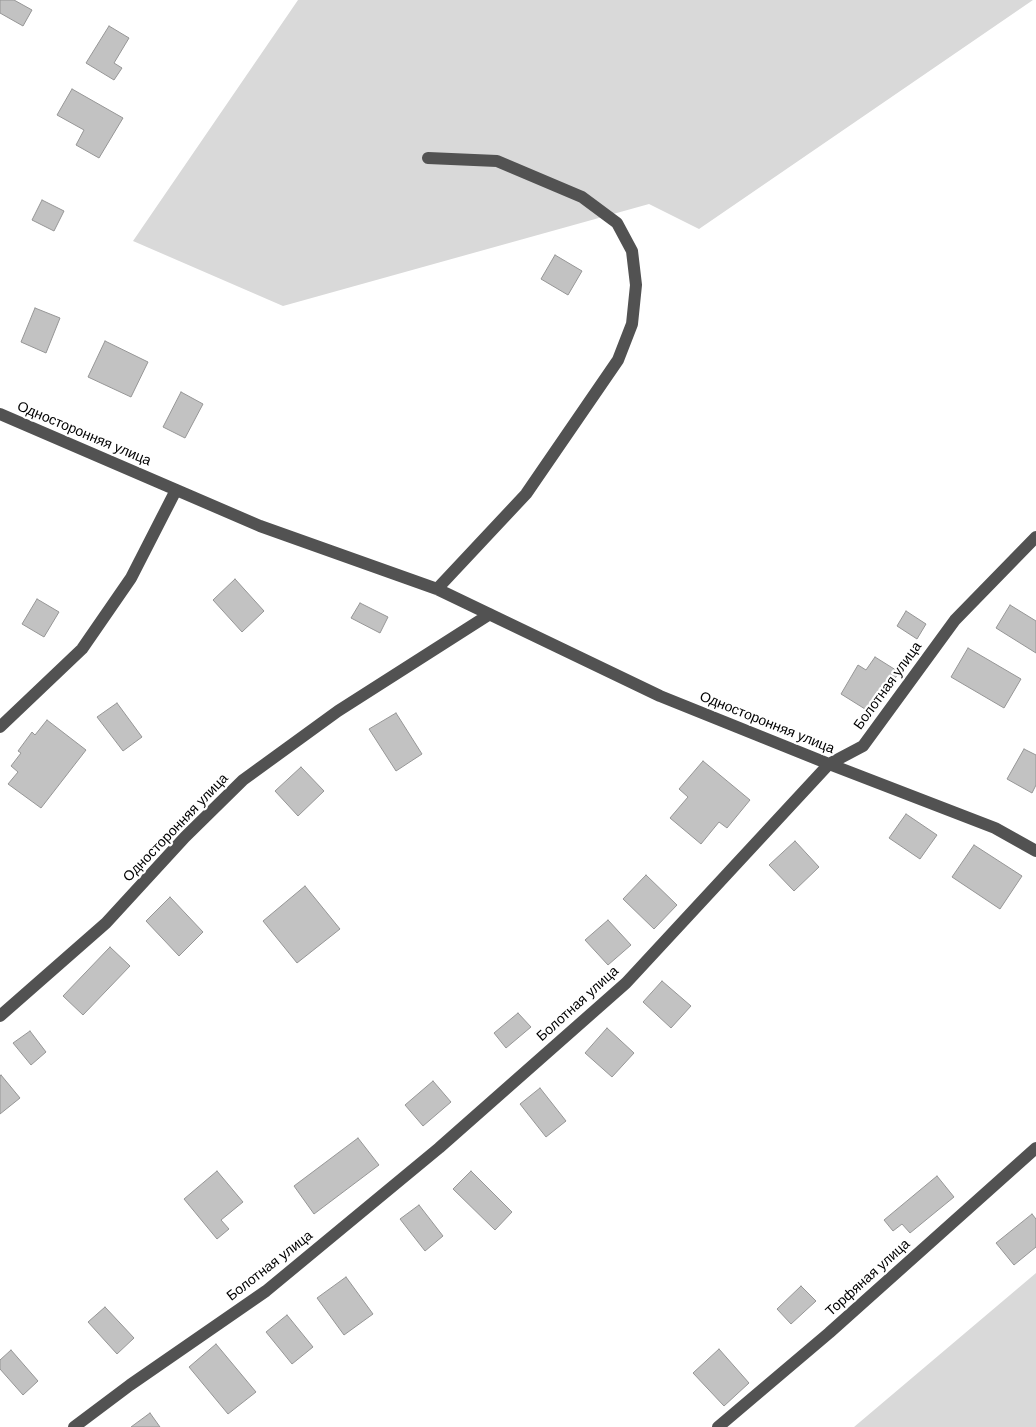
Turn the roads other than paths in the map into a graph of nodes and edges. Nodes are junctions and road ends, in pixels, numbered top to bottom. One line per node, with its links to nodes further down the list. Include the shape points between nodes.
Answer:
1 (428, 158): 5 (street, via 497,161 582,197 617,223 632,251 636,285 632,324 618,360 526,494)
2 (0, 414): 3 (street, Односторонняя улица)
3 (176, 490): 5 (street, Односторонняя улица, via 260,526); 7 (street, via 131,578 82,649)
4 (1036, 536): 8 (street, Болотная улица, via 954,620 863,746)
5 (437, 589): 6 (street, Односторонняя улица)
6 (490, 614): 8 (street, Односторонняя улица, via 660,696); 10 (street, Односторонняя улица, via 338,711 244,780 185,836 106,923)
7 (0, 727)
8 (829, 764): 9 (street, Односторонняя улица, via 995,828); 12 (street, Болотная улица, via 626,983 439,1148 266,1291)
9 (1036, 851)
10 (0, 1016)
11 (1036, 1148): 13 (street, Торфяная улица, via 829,1333)
12 (74, 1427)
13 (718, 1427)

